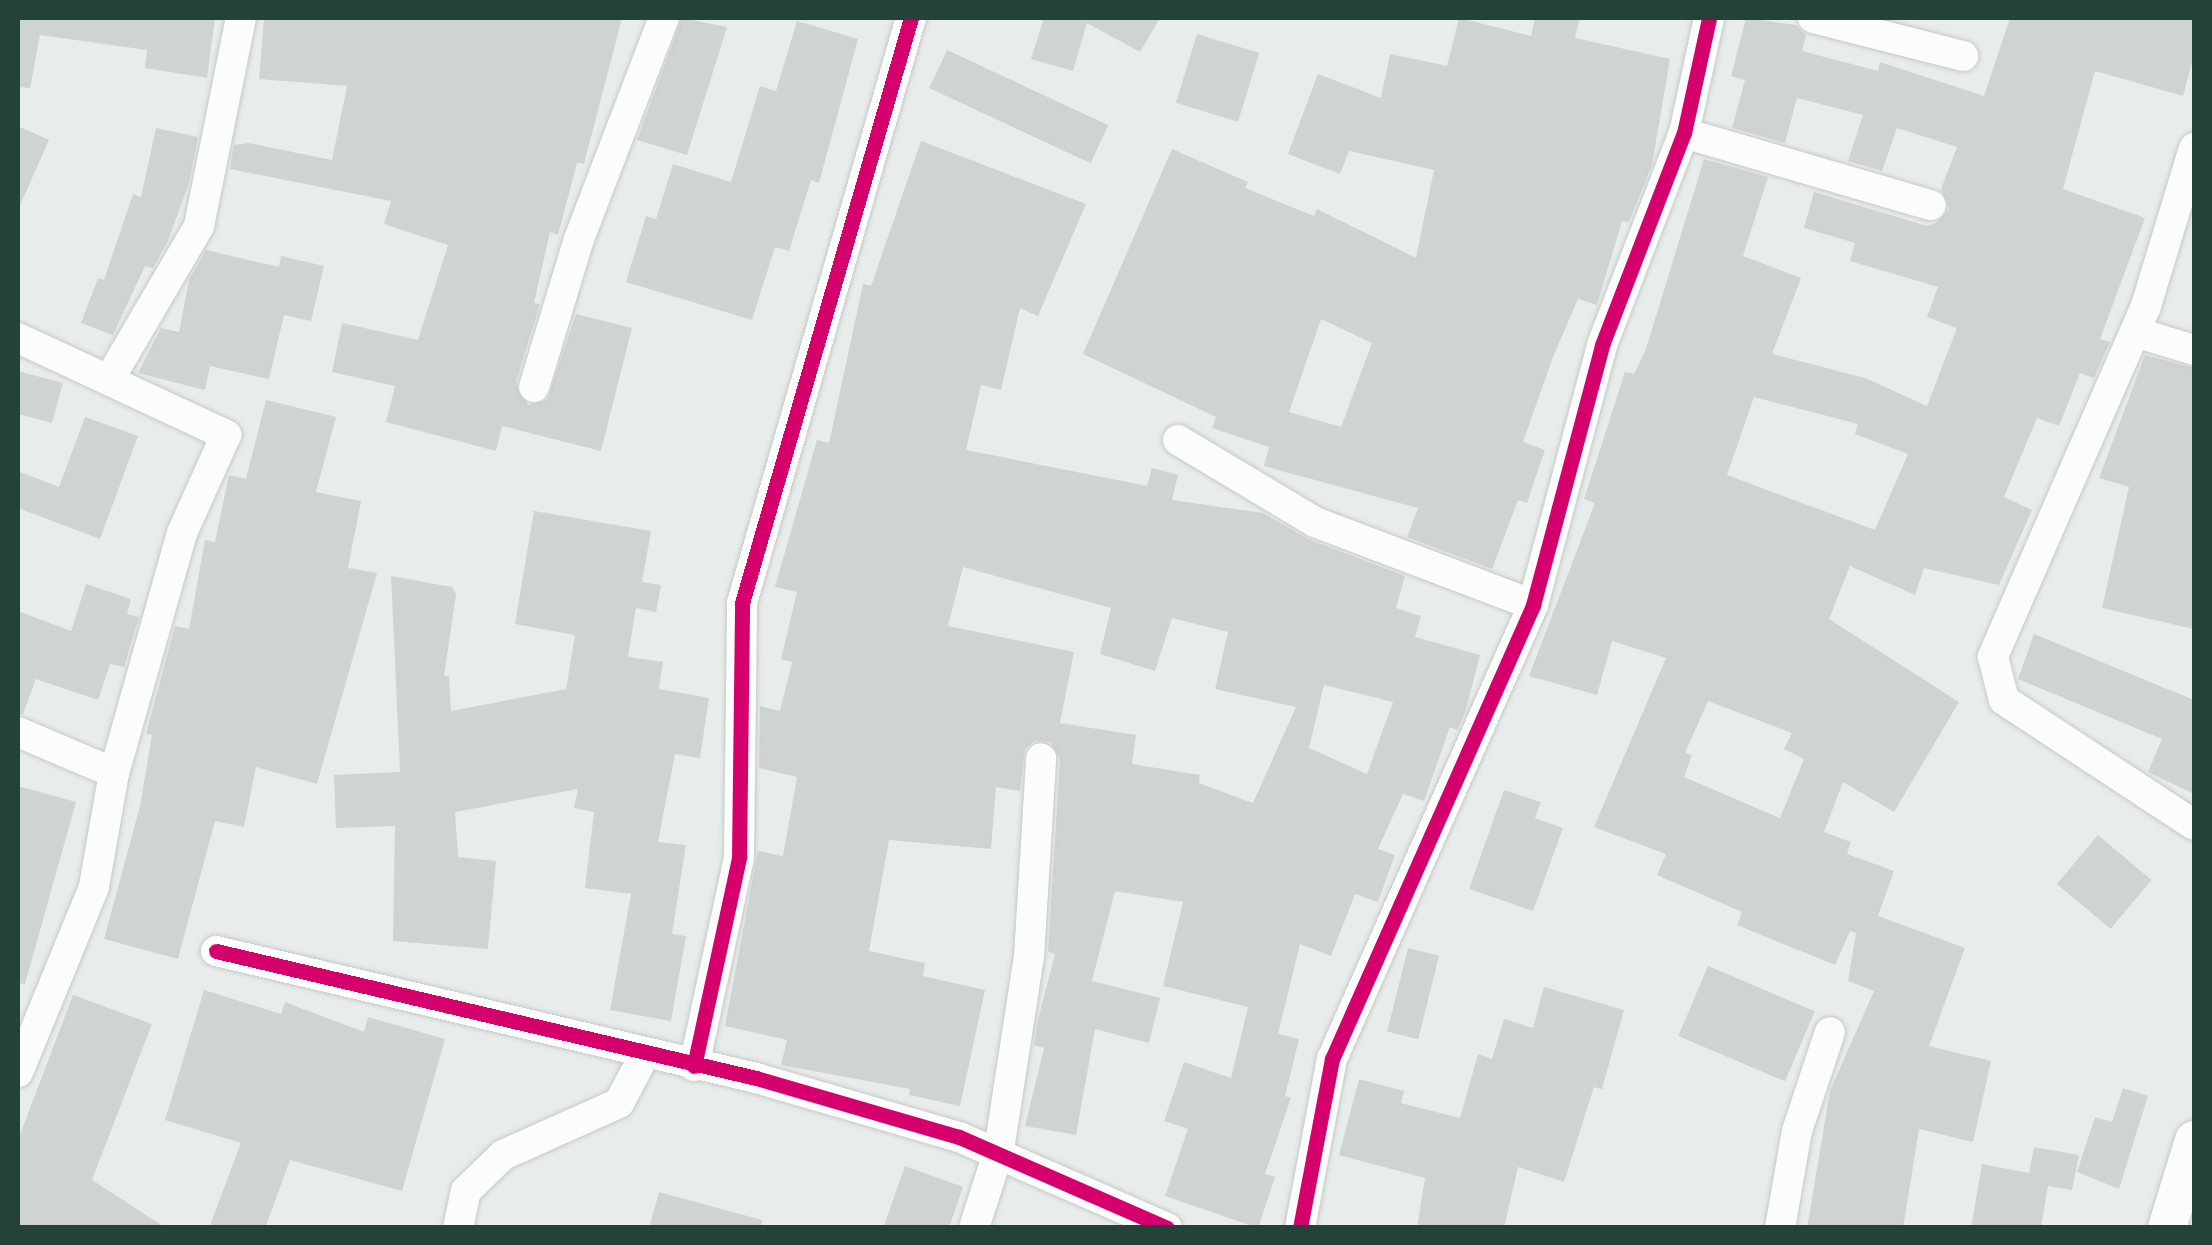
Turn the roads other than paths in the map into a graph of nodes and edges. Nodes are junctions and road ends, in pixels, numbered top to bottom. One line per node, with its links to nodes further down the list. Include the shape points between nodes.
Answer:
1 (241, 18): 13 (street, via 198,226)
2 (664, 18): 14 (street, via 579,240)
3 (912, 18): 24 (street, via 742,603 739,858)
4 (1709, 18): 7 (street)
5 (1812, 18): 6 (street)
6 (1962, 56)
7 (1684, 133): 9 (street); 16 (street, via 1602,346)
8 (2194, 148): 10 (street)
9 (1931, 205)
10 (2135, 332): 12 (street); 20 (street, via 1993,657 1995,679 2004,700)
11 (18, 338): 13 (street)
12 (2194, 350)
13 (110, 378): 19 (street, via 226,436 182,533)
14 (534, 387)
15 (1178, 440): 16 (street, via 1315,522)
16 (1532, 606): 31 (street, via 1332,1059)
17 (18, 732): 19 (street)
18 (1042, 758): 27 (street, via 1028,957)
19 (114, 773): 25 (street, via 94,886)
20 (2194, 825)
21 (216, 950): 23 (street)
22 (1830, 1032): 32 (street, via 1796,1131)
23 (645, 1054): 24 (street); 28 (street, via 619,1102 503,1155 466,1191)
24 (694, 1066): 27 (street)
25 (18, 1072)
26 (2194, 1140): 33 (street)
27 (999, 1150): 29 (street); 30 (street)
28 (458, 1228)
29 (974, 1228)
30 (1167, 1228)
31 (1300, 1228)
32 (1780, 1228)
33 (2167, 1228)

